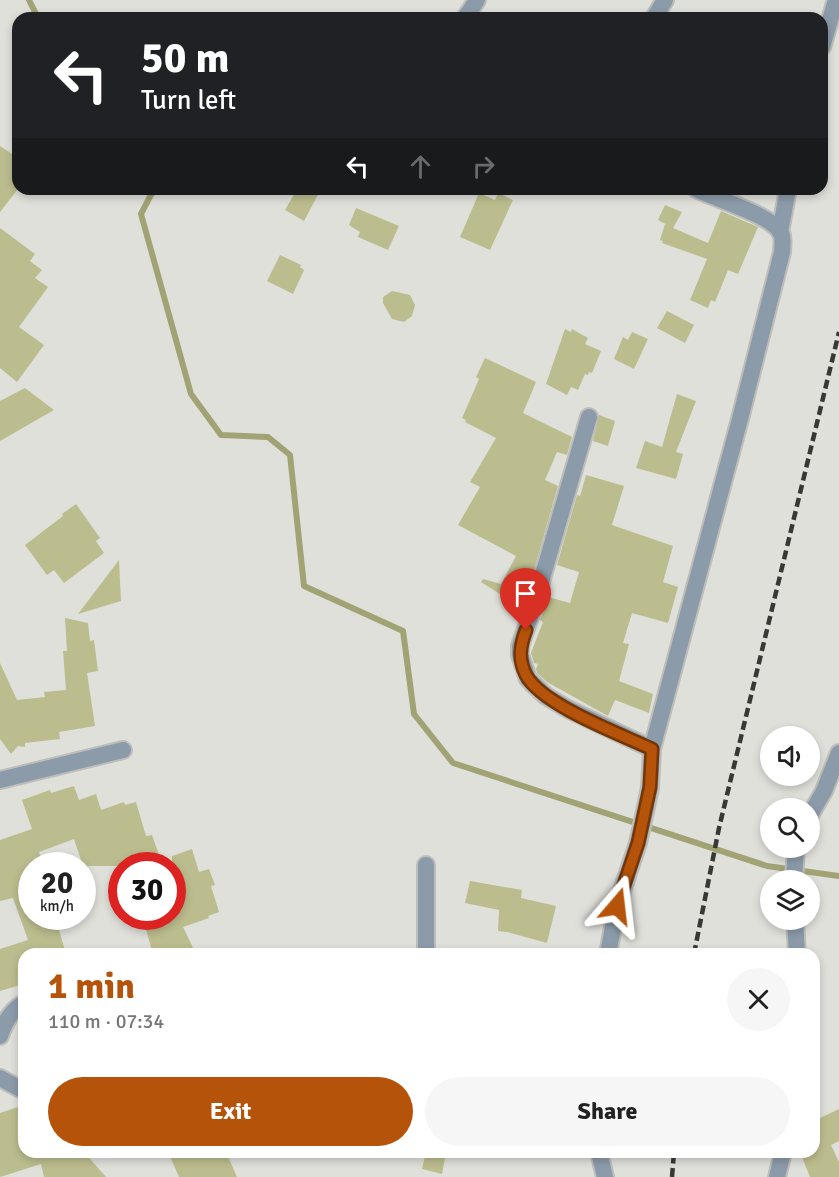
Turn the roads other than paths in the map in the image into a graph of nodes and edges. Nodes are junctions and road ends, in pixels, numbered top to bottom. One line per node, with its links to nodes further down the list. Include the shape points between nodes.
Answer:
1 (836, 0): 2 (street)
2 (828, 27)
3 (710, 195): 5 (street, via 766,219)
4 (787, 195): 5 (street)
5 (780, 232): 7 (street, via 783,239 777,276)
6 (589, 417): 7 (street, via 520,656 528,679 546,696)
7 (652, 749): 15 (street, via 646,807 617,906)
8 (123, 750): 10 (street)
9 (839, 753): 11 (street)
10 (0, 780)
11 (820, 798)
12 (426, 865): 14 (street)
13 (796, 930): 16 (street)
14 (426, 948)
15 (609, 948)
16 (797, 948)
17 (18, 1006): 18 (street, via 6,1020)
18 (0, 1036)
19 (0, 1078): 20 (street)
20 (18, 1088)
21 (600, 1158): 23 (street)
22 (782, 1158): 24 (street)
23 (605, 1177)
24 (777, 1177)

